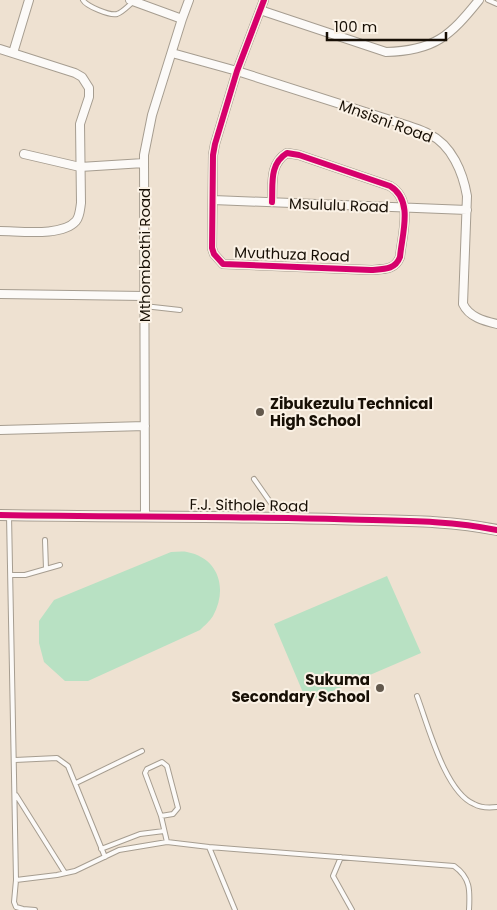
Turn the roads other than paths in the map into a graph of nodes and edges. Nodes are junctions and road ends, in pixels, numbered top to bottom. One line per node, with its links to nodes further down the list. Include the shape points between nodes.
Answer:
1 (29, 0): 12 (street)
2 (84, 0): 6 (lane, via 88,5 112,14 118,14)
3 (190, 0): 10 (street, Mthombothi Road)
4 (264, 0): 9 (street, Mvuthuza Road)
5 (488, 0): 8 (lane)
6 (132, 1): 10 (street)
7 (477, 1): 9 (street, via 458,26 437,42 403,52 386,52)
8 (497, 4)
9 (260, 10): 14 (street, Mvuthuza Road)
10 (182, 19): 13 (street, Mthombothi Road)
11 (0, 49): 12 (street)
12 (13, 53): 17 (street, via 75,73 87,82 89,97 80,124)
13 (172, 53): 14 (street, Mnsisni Road); 16 (street, Mthombothi Road, via 150,123)
14 (237, 71): 18 (street, Mvuthuza Road, via 215,144); 21 (street, Mnsisni Road, via 430,134 444,144 457,163 464,180)
15 (24, 154): 17 (street)
16 (144, 163): 17 (street); 24 (street, Mthombothi Road)
17 (80, 167): 22 (street, via 80,214 69,228 58,231)
18 (213, 200): 19 (street, Msululu Road); 20 (street, Mvuthuza Road, via 212,248 223,264 371,270 388,269 397,264)
19 (272, 202): 20 (street, Msululu Road); 20 (street, Msululu Road, via 275,164 287,153 385,184 397,191)
20 (405, 207): 21 (street, Msululu Road)
21 (467, 210): 27 (street, Mnsisni Road, via 464,308)
22 (0, 231)
23 (0, 294): 24 (street)
24 (144, 296): 25 (street, Mthombothi Road)
25 (144, 306): 26 (lane); 28 (street, Mthombothi Road)
26 (180, 310)
27 (497, 324)
28 (145, 426): 29 (street); 32 (street, Mthombothi Road)
29 (0, 430)
30 (254, 479): 33 (lane)
31 (5, 515): 32 (street, F.J. Sithole Road); 38 (lane)
32 (145, 517): 33 (street, F.J. Sithole Road)
33 (281, 518): 34 (street, F.J. Sithole Road, via 438,522)
34 (497, 530)
35 (45, 540): 37 (lane)
36 (60, 565): 37 (lane)
37 (46, 569): 38 (lane, via 25,575)
38 (11, 574): 41 (lane)
39 (417, 696): 44 (lane, via 445,772 456,789 474,804)
40 (142, 751): 42 (lane)
41 (15, 760): 42 (lane, via 57,758 68,766); 43 (lane)
42 (76, 783): 49 (lane)
43 (16, 795): 52 (lane); 53 (lane)
44 (497, 807)
45 (161, 816): 45 (lane, via 145,773 162,762 167,766 178,808 174,814); 46 (lane)
46 (164, 831): 47 (lane); 49 (lane, via 140,834)
47 (167, 842): 48 (lane); 50 (lane, via 119,850)
48 (209, 847): 51 (lane); 56 (lane)
49 (101, 850): 50 (lane)
50 (104, 857): 52 (lane)
51 (341, 857): 57 (lane, via 333,876); 58 (lane, via 454,866 467,878)
52 (65, 873): 53 (lane)
53 (16, 880): 54 (lane)
54 (16, 908): 55 (lane)
55 (35, 910)
56 (235, 910)
57 (352, 910)
58 (469, 910)

